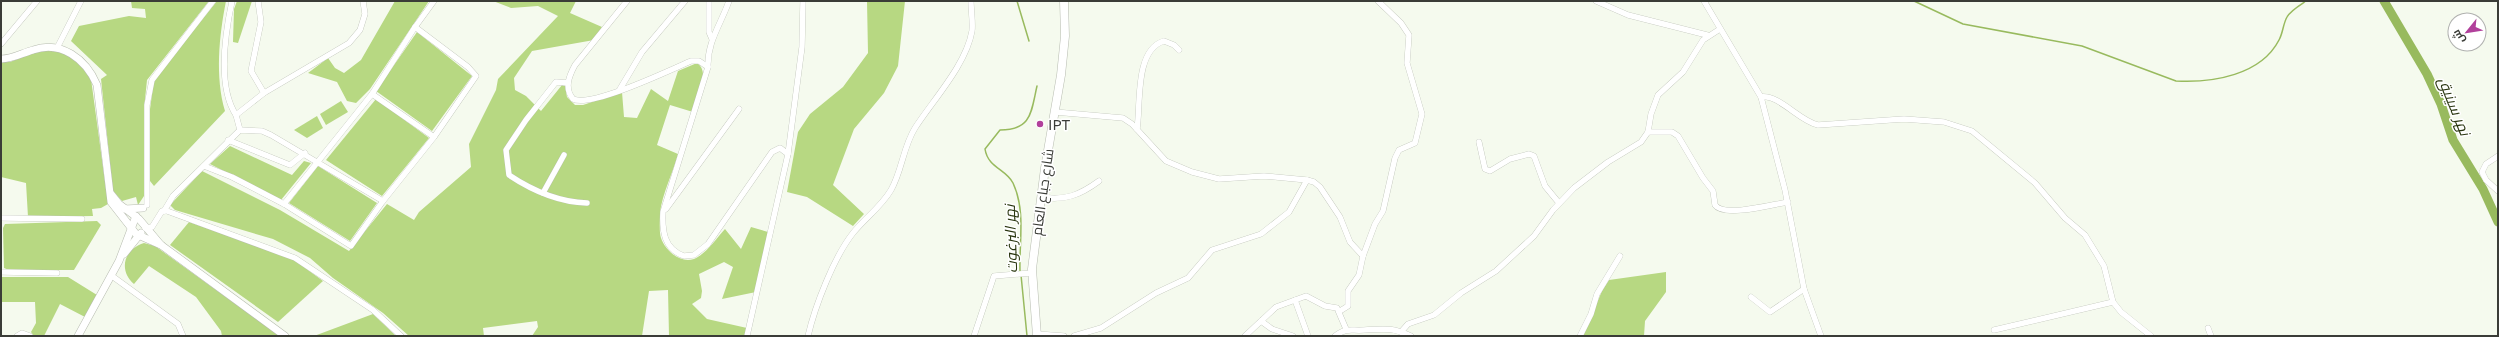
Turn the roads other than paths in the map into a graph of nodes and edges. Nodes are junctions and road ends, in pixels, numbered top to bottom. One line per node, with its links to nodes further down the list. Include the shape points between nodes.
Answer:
1 (37, 1): 22 (street)
2 (81, 1): 23 (street)
3 (213, 1): 60 (street, via 152,80 147,105)
4 (232, 1): 36 (street, via 228,18 224,79 230,105)
5 (258, 1): 31 (street, via 261,22 251,71)
6 (363, 1): 31 (street, via 365,14 360,30 349,43)
7 (434, 1): 18 (street)
8 (627, 1): 28 (street, via 576,65)
9 (685, 1): 27 (street, via 642,52)
10 (708, 1): 21 (street, via 709,32)
11 (729, 1): 21 (street)
12 (803, 1): 44 (street, via 802,47)
13 (971, 1): 96 (street, via 972,23 968,46 911,136 891,191 880,206 853,232 844,246 819,298)
14 (1064, 1): 35 (main road, شارع جباع العام, via 1064,43)
15 (1378, 1): 71 (street, via 1401,23 1409,35 1407,63 1422,114 1415,143 1399,150 1395,158 1383,211 1375,224)
16 (1596, 1): 20 (street, via 1628,15)
17 (1704, 1): 19 (street)
18 (415, 26): 32 (street); 40 (street, via 476,76)
19 (1720, 29): 20 (street); 33 (street)
20 (1707, 35): 39 (street, via 1683,72 1658,95)
21 (712, 39): 26 (street)
22 (1, 44)
23 (56, 48): 25 (street, via 38,48 13,58); 52 (street, via 72,54 82,62 97,85)
24 (1179, 50): 37 (street, via 1174,44 1164,41 1152,52 1138,88 1140,117)
25 (1, 59)
26 (708, 68): 29 (street, via 698,62 691,62); 63 (street)
27 (627, 77): 29 (street); 30 (street)
28 (568, 83): 30 (street, via 571,97 582,102); 53 (street, via 556,82 506,150 509,175)
29 (631, 86): 30 (street)
30 (620, 89)
31 (264, 93): 36 (street)
32 (372, 94): 40 (street); 47 (street)
33 (1761, 97): 56 (street); 81 (street, via 1773,98 1808,123 1818,125 1904,119 1944,122 1972,131 2035,184 2065,218 2085,235 2104,266)
34 (739, 109): 63 (street)
35 (1055, 112): 37 (street, via 1118,116); 54 (main road, شارع جباع العام)
36 (236, 115): 38 (street)
37 (1137, 129): 49 (street, via 1166,161 1192,172 1219,179 1264,176)
38 (240, 130): 41 (street); 43 (street, via 262,132)
39 (1648, 132): 56 (street, via 1672,132 1678,136 1713,191 1715,205 1720,209 1742,210); 59 (street, via 1641,142 1596,170)
40 (434, 137): 55 (street)
41 (228, 140): 43 (street, via 290,165); 48 (street)
42 (1479, 142): 59 (street, via 1486,169 1490,171 1510,159 1529,154 1534,156 1545,186)
43 (305, 153): 47 (street)
44 (788, 154): 63 (street, via 780,148 772,152 708,244 694,255 679,254 668,244 662,227); 95 (street)
45 (564, 155): 53 (street)
46 (2498, 156): 51 (street, via 2486,164 2482,172 2486,180)
47 (317, 160): 55 (street); 58 (street)
48 (204, 166): 58 (street, via 232,177); 62 (street, via 173,196)
49 (1307, 180): 71 (street, via 1320,187 1340,217 1350,242); 99 (street, via 1289,212 1261,234 1212,250 1188,278 1156,293 1101,328)
50 (1099, 181): 54 (street, via 1075,196 1057,199)
51 (2498, 191)
52 (110, 193): 61 (street); 68 (street, via 112,205)
53 (543, 193): 57 (street, via 567,202)
54 (1041, 197): 76 (main road, شارع جباع العام)
55 (383, 201): 58 (street, via 351,246)
56 (1788, 202): 78 (street)
57 (587, 203)
58 (284, 204)
59 (1559, 204): 87 (street, via 1534,236 1503,265 1434,316 1408,324)
60 (145, 207): 61 (street)
61 (125, 209): 64 (street)
62 (164, 211): 67 (street, via 152,227); 94 (street, via 296,258 373,310)
63 (663, 212)
64 (136, 216): 67 (street); 68 (street)
65 (1, 218): 66 (street)
66 (82, 219)
67 (144, 226): 69 (street); 70 (street)
68 (130, 229): 69 (street); 73 (street)
69 (139, 236): 70 (street); 73 (street)
70 (161, 245): 93 (street)
71 (1363, 256): 82 (street, via 1359,275 1348,291 1348,306)
72 (1620, 256): 105 (street, via 1597,294)
73 (119, 261): 77 (street)
74 (1, 272): 75 (street)
75 (57, 273)
76 (1028, 274): 88 (main road, شارع جباع العام); 97 (street, via 997,274 991,279)
77 (112, 276): 91 (street); 92 (street, via 178,324)
78 (1804, 289): 79 (street, via 1770,312); 106 (street)
79 (1751, 297)
80 (1294, 300): 82 (street, via 1310,297); 83 (street, via 1276,307); 102 (street)
81 (2113, 302): 86 (street); 107 (street, via 2121,312)
82 (1340, 311): 85 (street)
83 (1261, 321): 100 (street); 101 (street)
84 (2208, 328): 108 (street)
85 (1346, 329): 87 (street, via 1364,331 1385,328); 103 (street)
86 (1994, 330)
87 (1401, 332): 104 (street)
88 (1037, 335): 98 (street)
89 (16, 336): 90 (street, via 22,333)
90 (30, 336)
91 (78, 336)
92 (183, 336)
93 (285, 336)
94 (400, 336)
95 (747, 336)
96 (808, 336)
97 (974, 336)
98 (1064, 336)
99 (1074, 336)
100 (1246, 336)
101 (1293, 336)
102 (1308, 336)
103 (1335, 336)
104 (1411, 336)
105 (1580, 336)
106 (1821, 336)
107 (2151, 336)
108 (2211, 336)

